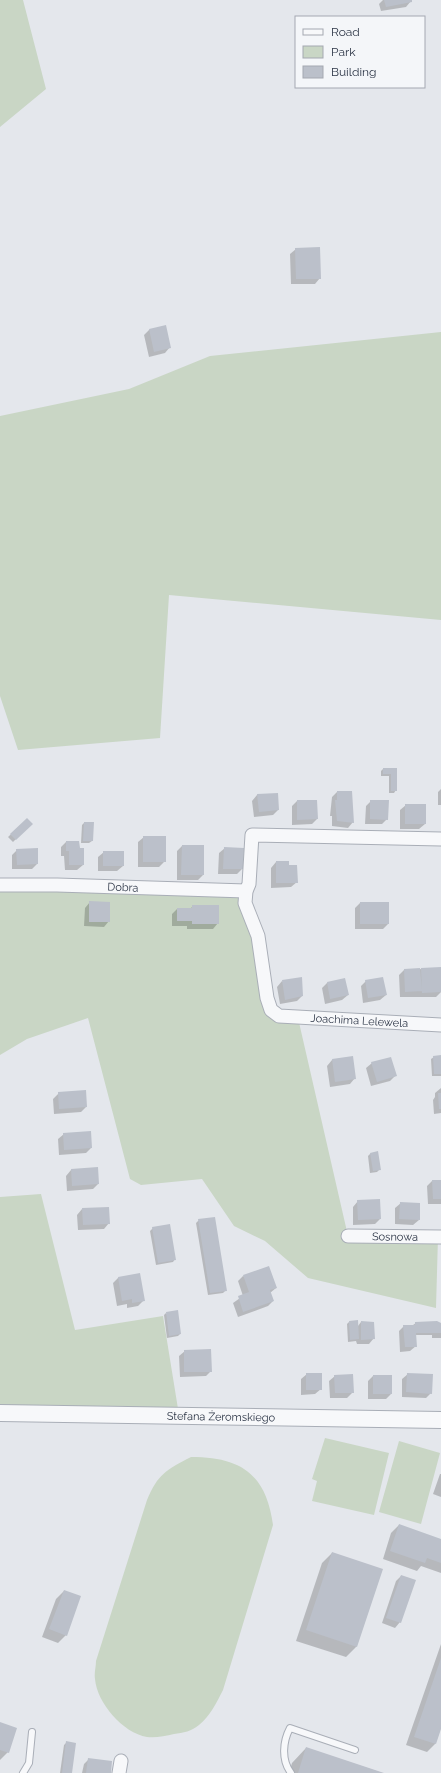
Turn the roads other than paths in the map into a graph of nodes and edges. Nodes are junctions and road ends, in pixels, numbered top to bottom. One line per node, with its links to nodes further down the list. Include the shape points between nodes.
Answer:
1 (441, 839): 3 (street, via 252,835 249,884)
2 (0, 885): 3 (street, Dobra)
3 (246, 890): 4 (street, Joachima Lelewela, via 245,903 258,936 267,998 271,1010 279,1016)
4 (441, 1025)
5 (348, 1236): 6 (street, Sosnowa)
6 (441, 1237)
7 (0, 1413): 8 (street, Stefana Żeromskiego)
8 (441, 1420)
9 (32, 1732): 11 (lane, via 28,1763)
10 (355, 1750): 12 (lane, via 290,1728 284,1754)
11 (23, 1773)
12 (290, 1773)

